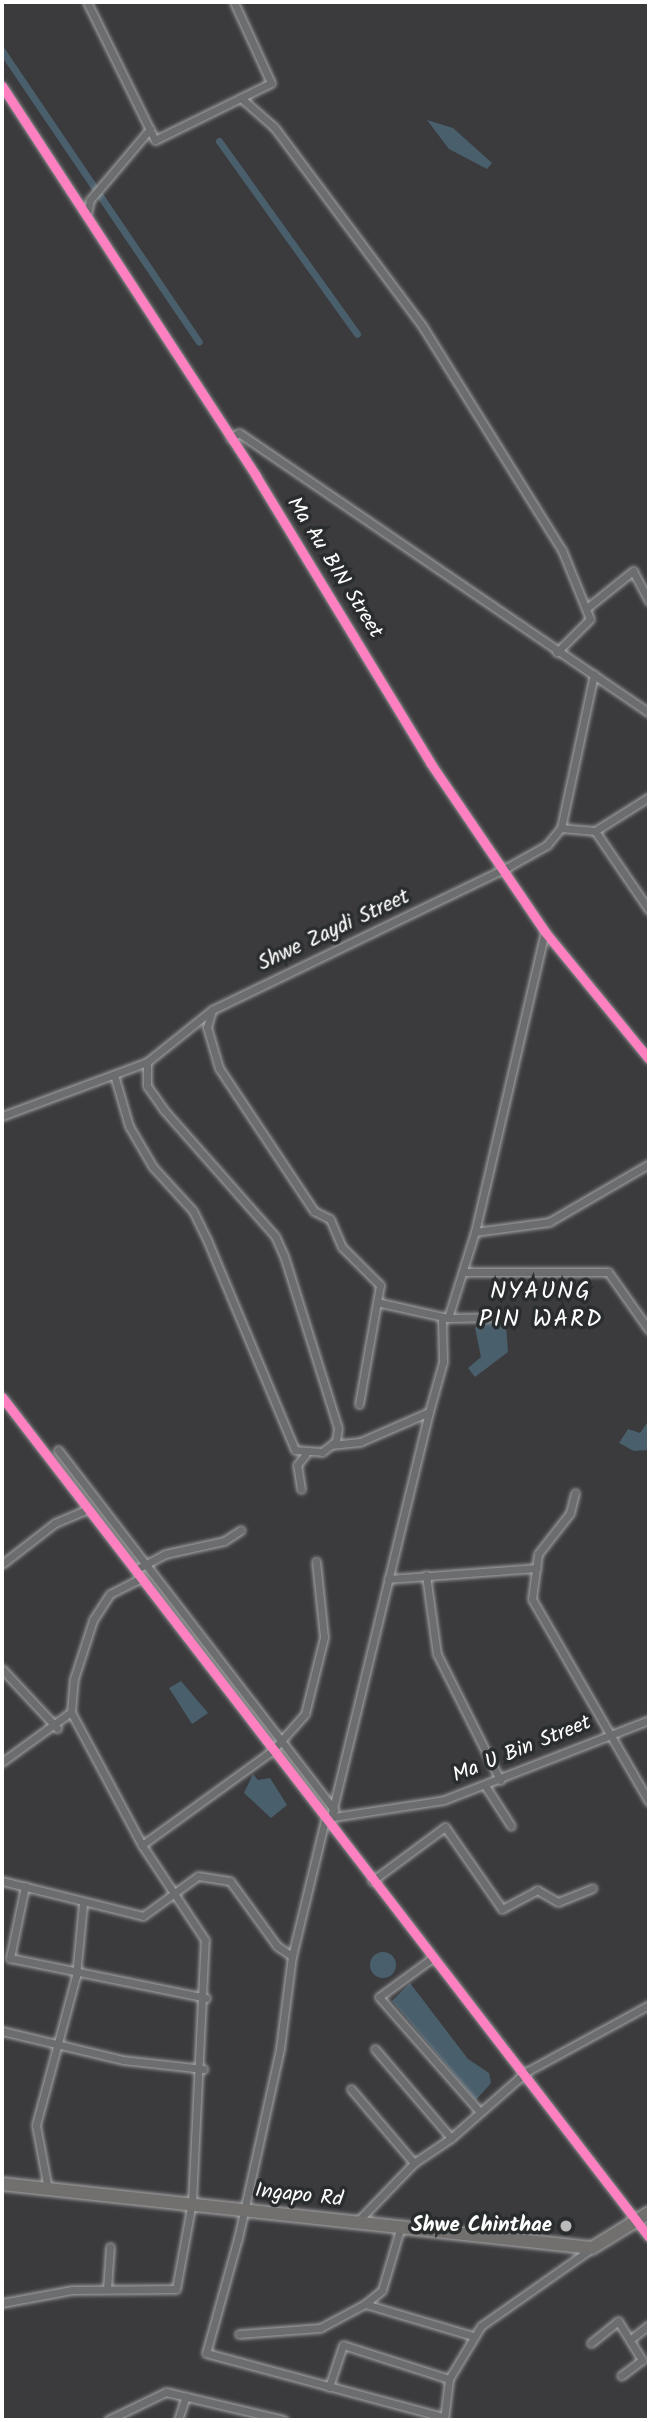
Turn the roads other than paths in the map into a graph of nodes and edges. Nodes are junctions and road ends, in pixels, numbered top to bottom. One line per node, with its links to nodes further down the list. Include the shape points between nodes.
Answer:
1 (88, 2): 5 (street)
2 (234, 2): 4 (street, via 271,83)
3 (2, 86): 6 (street, Ma Au BIN Street)
4 (241, 98): 5 (street, via 155,140); 9 (street, via 274,127 423,327 562,550)
5 (150, 129): 6 (street, via 125,152 90,200)
6 (87, 214): 7 (street, Ma Au BIN Street)
7 (230, 438): 10 (street, via 239,433); 16 (street, Ma Au BIN Street, via 431,765)
8 (649, 601): 9 (street, via 633,571)
9 (588, 607): 10 (street, via 590,619)
10 (557, 652): 11 (street)
11 (594, 674): 12 (street); 14 (street)
12 (649, 713)
13 (649, 797): 15 (street)
14 (561, 828): 15 (street); 16 (street, Shwe Zaydi Street, via 547,845)
15 (595, 831): 17 (street)
16 (506, 868): 18 (street, Ma Au BIN Street); 19 (street, Shwe Zaydi Street)
17 (649, 910)
18 (545, 932): 20 (street, Ma Au BIN Street); 25 (street)
19 (212, 1010): 21 (street, Shwe Zaydi Street); 27 (street, via 207,1027 219,1068 314,1211 330,1219 342,1247 377,1279)
20 (649, 1059)
21 (147, 1062): 22 (street, Shwe Zaydi Street); 34 (street, via 147,1086 164,1110 275,1236 338,1428)
22 (114, 1078): 23 (street, Shwe Zaydi Street); 36 (street, via 129,1126 153,1167 193,1211 295,1450)
23 (2, 1116)
24 (649, 1164): 25 (street, via 550,1222)
25 (475, 1232): 26 (street)
26 (463, 1272): 28 (street); 30 (street, via 608,1272)
27 (381, 1303): 28 (street); 32 (street)
28 (444, 1317): 29 (street); 33 (street, via 443,1362)
29 (507, 1317)
30 (649, 1330)
31 (2, 1397): 39 (street)
32 (359, 1404)
33 (429, 1412): 34 (street, via 360,1442); 48 (street)
34 (332, 1445): 36 (street)
35 (58, 1450): 43 (street)
36 (305, 1455): 37 (street, via 297,1465)
37 (300, 1489)
38 (575, 1493): 44 (street)
39 (88, 1509): 42 (street, via 55,1523); 45 (street)
40 (241, 1530): 43 (street)
41 (316, 1561): 54 (street, via 324,1616 320,1662 305,1714)
42 (2, 1564)
43 (147, 1565): 45 (street); 54 (street)
44 (537, 1568): 46 (street); 53 (street, via 532,1599)
45 (135, 1570): 47 (street)
46 (426, 1575): 48 (street); 57 (street, via 437,1654)
47 (142, 1578): 50 (street, via 110,1594 93,1619 74,1679); 55 (street)
48 (388, 1579): 60 (street)
49 (2, 1670): 52 (street)
50 (71, 1712): 52 (street); 62 (street)
51 (649, 1720): 53 (street, Ma U Bin Street)
52 (57, 1728): 56 (street)
53 (609, 1733): 57 (street, Ma U Bin Street); 59 (street)
54 (284, 1740): 55 (street); 60 (street)
55 (273, 1750): 60 (street); 62 (street)
56 (2, 1762)
57 (500, 1780): 58 (street, Ma U Bin Street)
58 (486, 1787): 60 (street, Ma U Bin Street); 61 (street)
59 (649, 1802)
60 (328, 1816): 64 (street); 69 (street)
61 (510, 1825)
62 (142, 1845): 67 (street)
63 (2, 1881): 65 (street)
64 (372, 1881): 66 (street, via 445,1827 502,1909 537,1890 558,1902); 70 (street)
65 (24, 1886): 68 (street); 71 (street, via 10,1958)
66 (592, 1888)
67 (176, 1895): 68 (street, via 142,1916); 69 (street, via 198,1876 230,1881 277,1946); 72 (street, via 202,1926)
68 (83, 1902): 71 (street)
69 (292, 1956): 86 (street, via 279,2049)
70 (431, 1959): 78 (street); 80 (street, via 379,1997)
71 (76, 1976): 72 (street); 75 (street)
72 (206, 1998): 77 (street)
73 (649, 2005): 78 (street)
74 (2, 2031): 75 (street)
75 (57, 2042): 77 (street, via 122,2060); 84 (street, via 36,2124)
76 (375, 2049): 81 (street)
77 (203, 2069): 85 (street)
78 (526, 2072): 80 (street); 89 (street)
79 (351, 2089): 82 (street)
80 (479, 2111): 81 (street)
81 (451, 2137): 82 (street)
82 (414, 2163): 88 (street)
83 (2, 2184): 84 (main road, Ingapo Rd)
84 (48, 2189): 85 (main road, Ingapo Rd)
85 (192, 2202): 86 (main road, Ingapo Rd); 94 (street, via 176,2289)
86 (242, 2209): 88 (main road, Ingapo Rd); 104 (street, via 206,2353)
87 (649, 2213): 89 (main road)
88 (358, 2221): 90 (main road, Ingapo Rd)
89 (636, 2221): 91 (street); 93 (main road)
90 (401, 2226): 93 (main road, Ingapo Rd); 96 (street, via 382,2290)
91 (649, 2237)
92 (110, 2246): 94 (street)
93 (592, 2248): 99 (street)
94 (107, 2289): 95 (street)
95 (2, 2303)
96 (365, 2304): 98 (street, via 320,2328); 99 (street)
97 (649, 2325): 100 (street)
98 (239, 2334)
99 (473, 2336): 103 (street)
100 (631, 2339): 101 (street, via 618,2321); 102 (street, via 642,2360)
101 (590, 2343)
102 (621, 2376)
103 (449, 2379): 104 (street, via 343,2345); 106 (street)
104 (329, 2387): 106 (street)
105 (187, 2396): 107 (street, via 166,2392); 108 (street); 109 (street)
106 (444, 2419)
107 (108, 2420)
108 (178, 2420)
109 (284, 2420)

